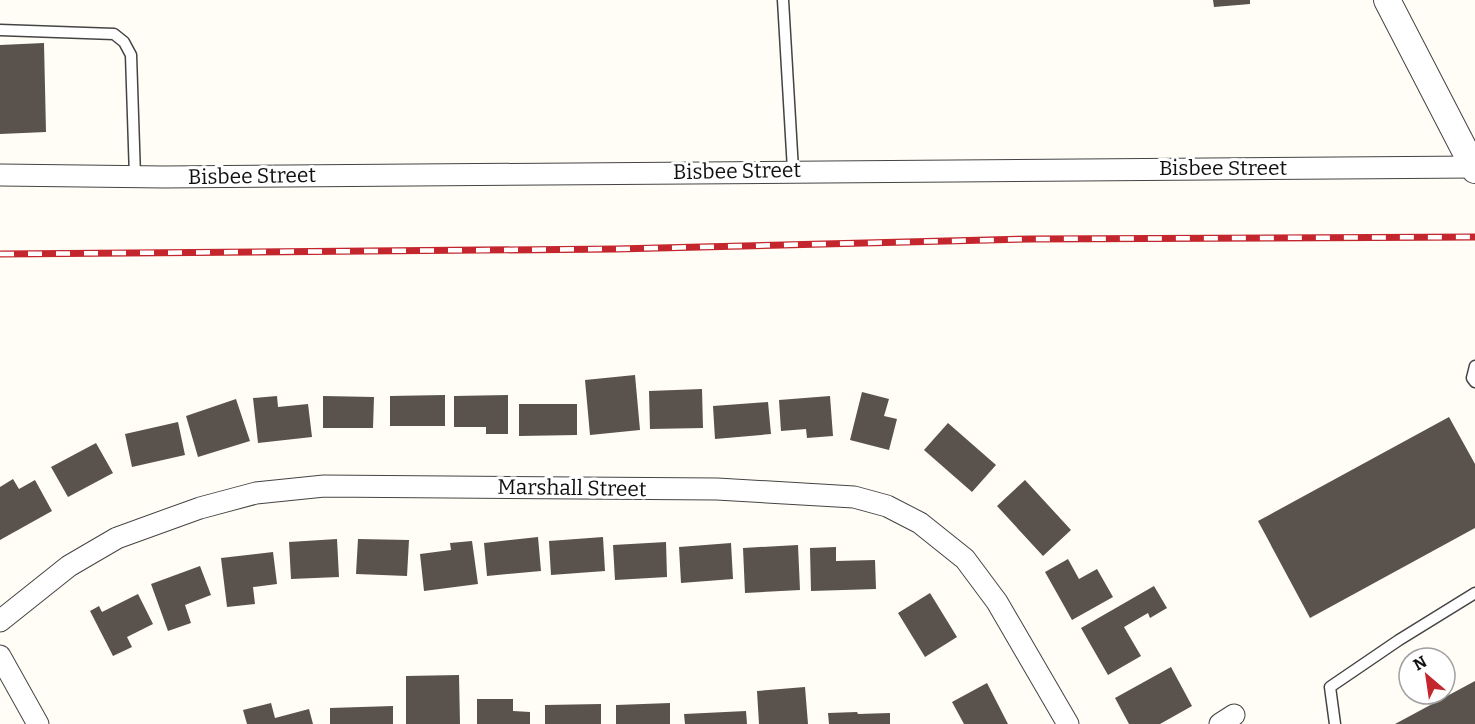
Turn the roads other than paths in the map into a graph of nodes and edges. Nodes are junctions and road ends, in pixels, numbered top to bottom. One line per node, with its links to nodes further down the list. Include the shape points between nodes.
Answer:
1 (783, 0): 5 (lane)
2 (1387, 0): 4 (street)
3 (0, 30): 7 (lane, via 114,33 124,42 130,55)
4 (1474, 168): 5 (street, Bisbee Street)
5 (793, 170): 7 (street, Bisbee Street)
6 (0, 175): 7 (street, Bisbee Street)
7 (135, 177)
8 (1475, 366): 9 (lane)
9 (1475, 382)
10 (1475, 594): 15 (lane, via 1330,687)
11 (0, 621): 14 (street, Marshall Street, via 69,566 117,538 190,511 256,493 324,486 717,489 854,497 887,506 920,523 965,559 997,602)
12 (0, 656): 13 (street)
13 (38, 724)
14 (1068, 724)
15 (1335, 724)

